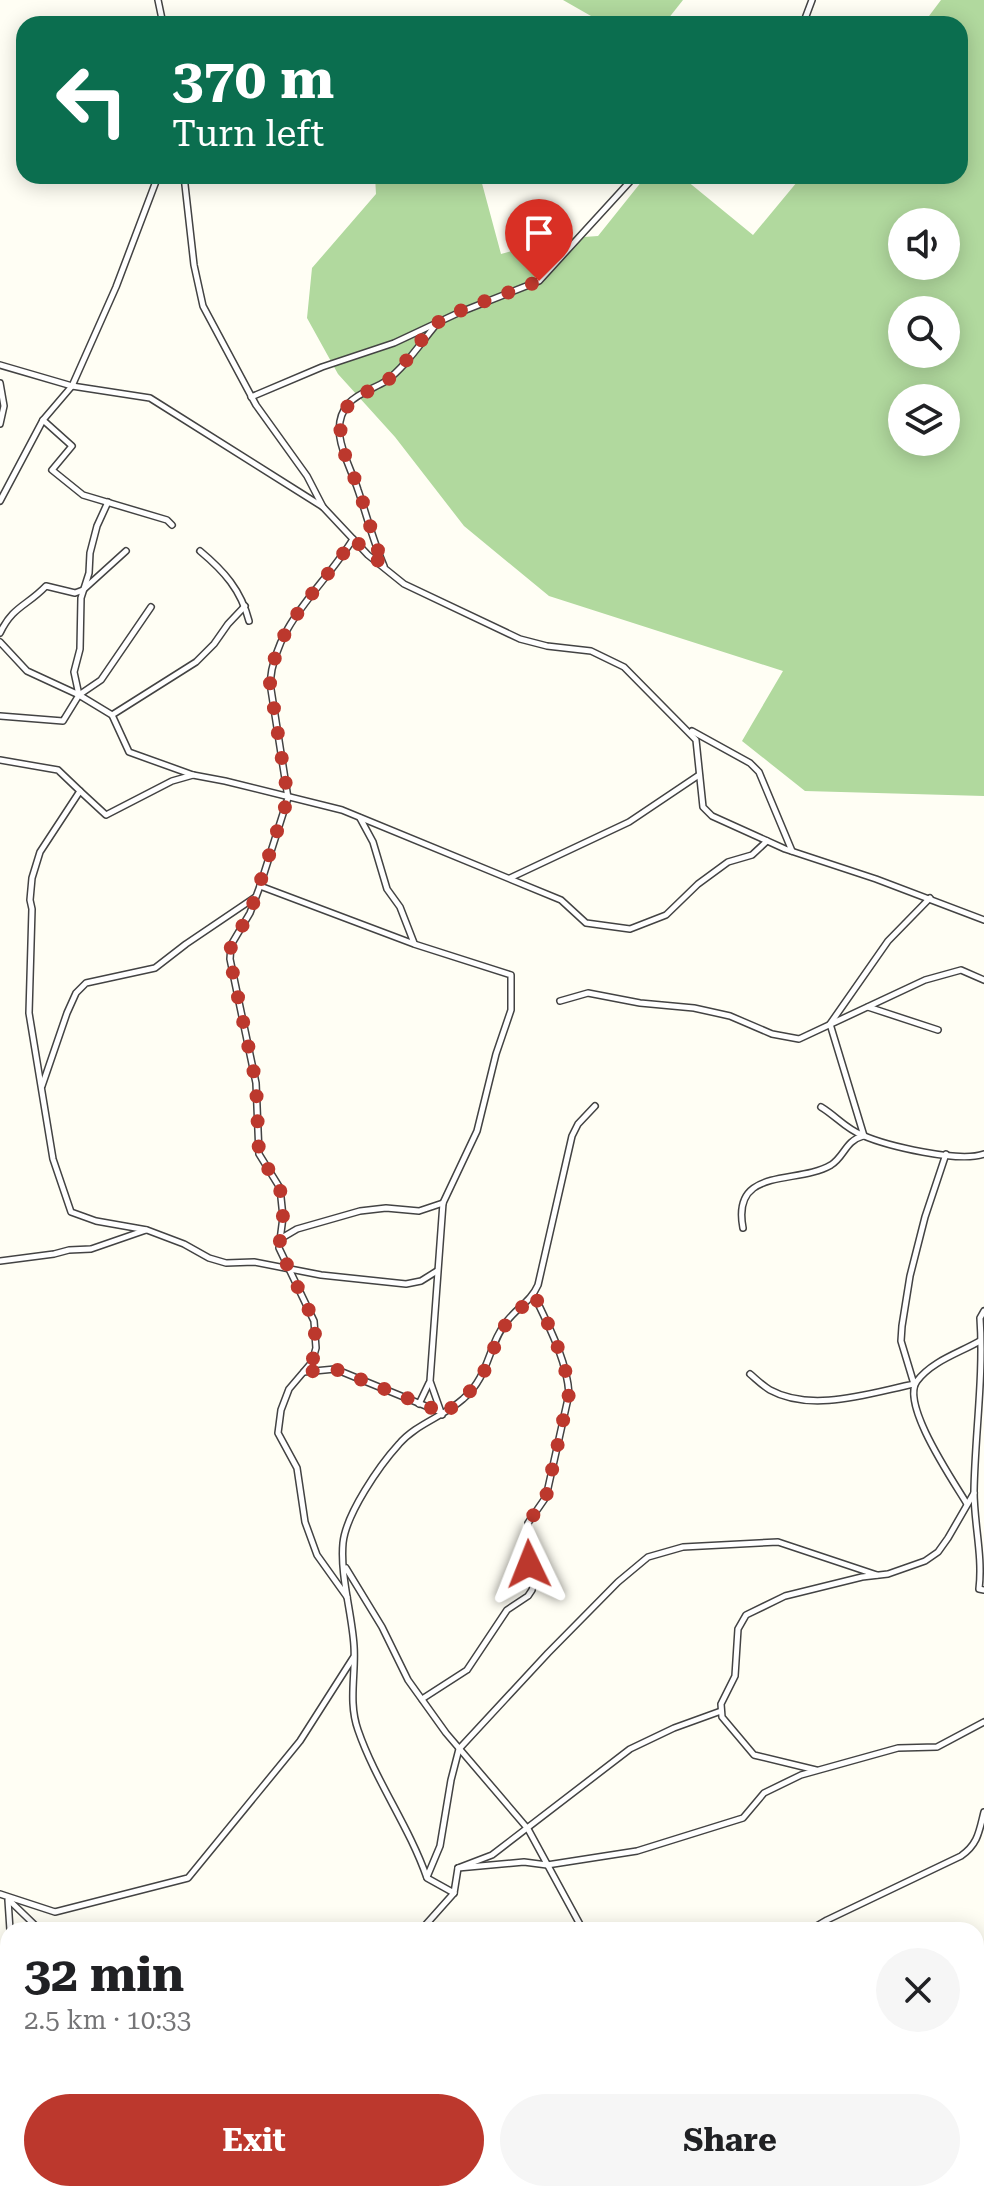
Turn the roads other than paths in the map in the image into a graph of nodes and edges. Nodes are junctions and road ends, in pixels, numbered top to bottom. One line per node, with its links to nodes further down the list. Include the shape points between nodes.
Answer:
1 (155, 184): 7 (street)
2 (185, 184): 8 (street, via 203,306)
3 (628, 184): 4 (street, via 539,281)
4 (438, 323): 8 (street); 18 (street, via 394,374 350,402 341,418 345,460)
5 (0, 365): 7 (street)
6 (0, 383): 10 (street)
7 (72, 386): 9 (street); 13 (street, via 150,398)
8 (251, 397): 13 (street)
9 (43, 420): 11 (street); 12 (street, via 72,446 52,470 83,495)
10 (0, 424)
11 (0, 501)
12 (108, 502): 14 (street); 19 (street, via 97,526)
13 (323, 507): 15 (street)
14 (172, 525)
15 (353, 539): 18 (street); 33 (street, via 291,621 272,666 270,683)
16 (126, 551): 19 (street)
17 (200, 551): 20 (street, via 228,576)
18 (384, 566): 28 (street, via 404,584 520,639 591,651 624,667)
19 (83, 590): 23 (street, via 46,586 8,616); 25 (street, via 74,672)
20 (245, 606): 22 (street); 26 (street, via 196,662)
21 (151, 607): 25 (street, via 101,680)
22 (249, 621)
23 (0, 633)
24 (0, 642): 25 (street, via 27,671)
25 (79, 695): 26 (street); 27 (street, via 63,721)
26 (112, 715): 31 (street, via 129,752)
27 (0, 716)
28 (687, 728): 30 (street, via 696,740); 36 (street, via 759,772)
29 (0, 760): 32 (street, via 58,770)
30 (700, 774): 35 (street, via 703,807 712,816); 37 (street, via 629,822)
31 (193, 775): 32 (street, via 106,815); 33 (street)
32 (80, 791): 48 (street, via 40,852 32,878 29,1013)
33 (288, 798): 34 (street); 38 (street)
34 (360, 818): 37 (street); 42 (street)
35 (767, 841): 36 (street); 37 (street, via 749,857 717,869 666,915 630,929 586,923 561,900)
36 (792, 851): 40 (street)
37 (510, 878)
38 (260, 886): 39 (street); 42 (street)
39 (256, 897): 48 (street, via 155,968 86,983 67,1013); 57 (street, via 231,945 230,959 256,1083 259,1154 280,1188)
40 (930, 898): 41 (street); 46 (street, via 888,941)
41 (984, 920)
42 (414, 944): 54 (street, via 511,975 511,1010 477,1131)
43 (984, 980): 45 (street, via 961,970 951,972)
44 (560, 1001): 46 (street, via 588,993 694,1008 799,1039)
45 (867, 1007): 46 (street); 47 (street)
46 (830, 1024): 51 (street)
47 (938, 1030)
48 (42, 1087): 56 (street, via 53,1159 71,1212)
49 (595, 1106): 61 (street, via 572,1136)
50 (821, 1107): 51 (street)
51 (864, 1136): 52 (street); 55 (street, via 849,1142 832,1164 755,1187 740,1211)
52 (946, 1154): 53 (street); 67 (street, via 925,1217 902,1326 901,1341)
53 (984, 1154)
54 (443, 1203): 57 (street, via 419,1211 360,1211); 60 (street)
55 (743, 1228)
56 (147, 1230): 58 (street, via 91,1249); 59 (street, via 217,1261)
57 (280, 1239): 59 (street)
58 (0, 1261)
59 (286, 1267): 60 (street, via 406,1284); 64 (street, via 314,1321 316,1348)
60 (437, 1271): 66 (street)
61 (534, 1294): 69 (street, via 499,1332 478,1382); 80 (street, via 552,1333 569,1394 546,1497 528,1523 532,1590 507,1610 467,1670)
62 (984, 1311): 63 (street)
63 (981, 1340): 67 (street, via 938,1362); 71 (street)
64 (304, 1372): 68 (street, via 335,1369); 77 (street, via 289,1389 278,1433 297,1468 305,1522 317,1555)
65 (750, 1374): 67 (street, via 769,1390 822,1402)
66 (430, 1381): 68 (street); 69 (street)
67 (914, 1384): 73 (street, via 929,1445)
68 (419, 1404): 69 (street)
69 (440, 1413): 74 (street, via 410,1432 365,1492 343,1543)
70 (984, 1434): 71 (street)
71 (976, 1442): 72 (street)
72 (974, 1493): 73 (street); 76 (street)
73 (967, 1504): 75 (street, via 938,1552)
74 (345, 1565): 77 (street); 80 (street)
75 (877, 1575): 81 (street, via 785,1596 746,1615 738,1629 735,1676); 83 (street, via 778,1542 683,1547 648,1557)
76 (982, 1589): 78 (street)
77 (347, 1597): 79 (street)
78 (984, 1598)
79 (354, 1657): 90 (street, via 356,1726); 93 (street, via 300,1741 188,1878 55,1912)
80 (422, 1699): 83 (street)
81 (721, 1711): 84 (street, via 754,1755); 86 (street, via 630,1749)
82 (984, 1722): 84 (street, via 937,1747 898,1748)
83 (459, 1749): 86 (street); 90 (street, via 440,1846)
84 (817, 1771): 88 (street, via 773,1787 743,1818 637,1851)
85 (984, 1812): 87 (street)
86 (528, 1829): 88 (street); 89 (street, via 492,1855)
87 (981, 1837): 98 (street, via 961,1856)
88 (547, 1865): 89 (street); 97 (street)
89 (458, 1868): 91 (street)
90 (427, 1878): 91 (street)
91 (454, 1893): 96 (street)
92 (0, 1894): 93 (street)
93 (8, 1899): 94 (street); 95 (street)
94 (9, 1922)
95 (32, 1922)
96 (428, 1922)
97 (579, 1922)
98 (826, 1922)

